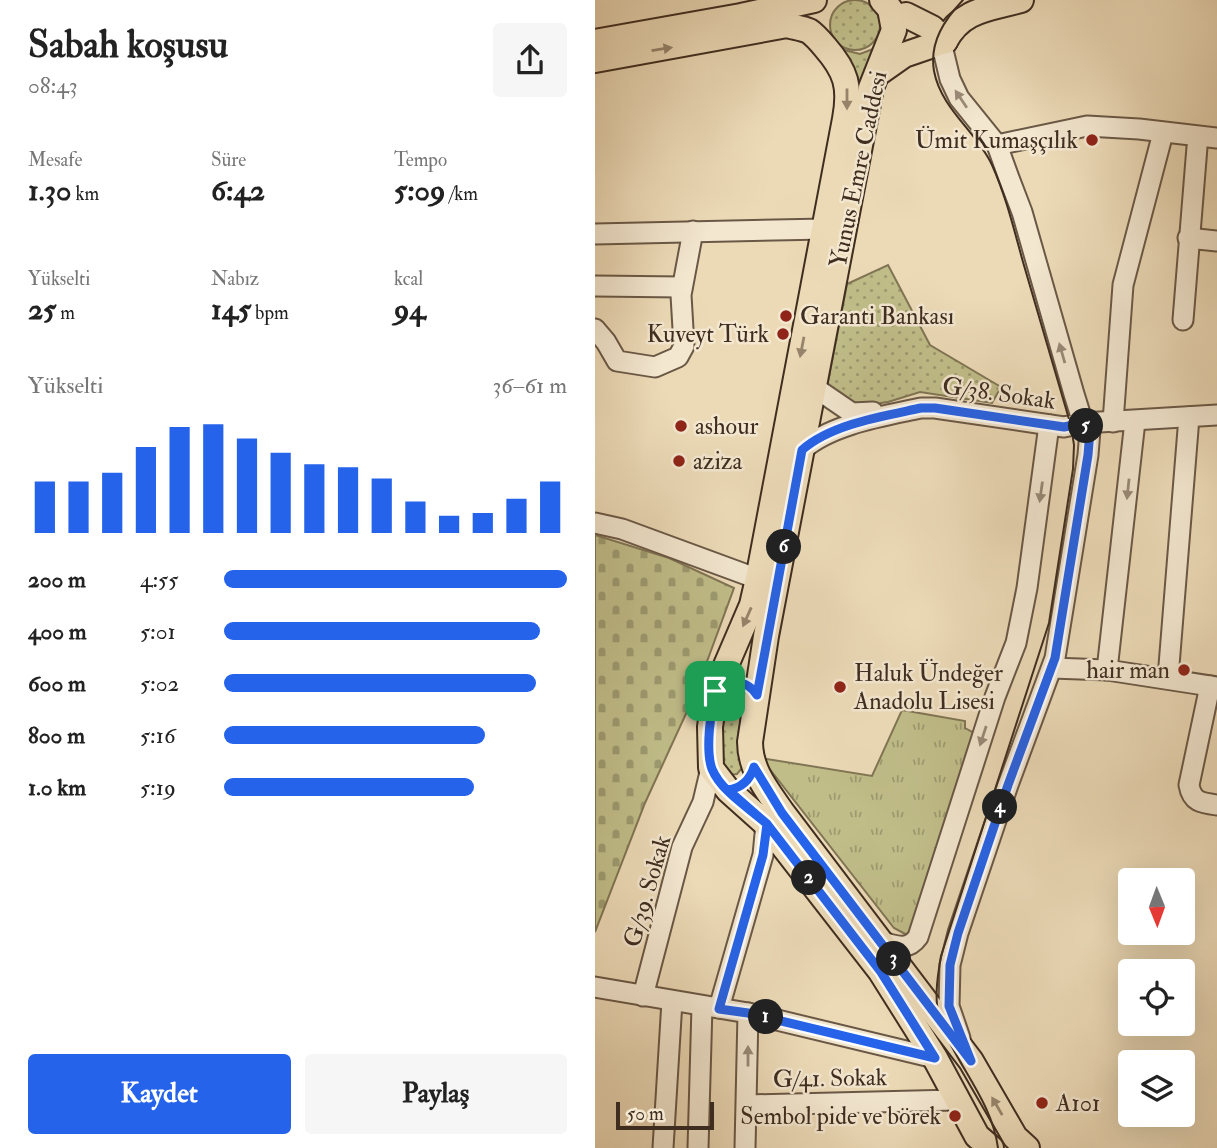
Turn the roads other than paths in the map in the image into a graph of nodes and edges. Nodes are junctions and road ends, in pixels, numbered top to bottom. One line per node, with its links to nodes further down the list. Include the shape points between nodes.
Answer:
1 (814, 0): 5 (main road)
2 (828, 0): 7 (main road, via 820,15)
3 (882, 0): 6 (main road)
4 (1021, 0): 8 (main road, via 959,20)
5 (738, 8): 9 (main road)
6 (904, 15): 8 (main road, via 932,28); 11 (main road, Yunus Emre Caddesi)
7 (819, 40): 10 (main road, one-way to 7, via 775,26 808,31); 16 (main road, Yunus Emre Caddesi, one-way to 16, via 846,77 848,104)
8 (944, 41): 11 (main road, via 904,55); 14 (street, one-way to 8, via 959,97 944,61)
9 (595, 42)
10 (595, 60)
11 (874, 76): 25 (main road, Yunus Emre Caddesi)
12 (1163, 133): 13 (street); 14 (street, via 1087,126); 29 (street, via 1122,285)
13 (1217, 138)
14 (997, 145): 30 (street, one-way to 14, via 1022,212)
15 (1197, 147): 19 (street)
16 (825, 229): 17 (street); 34 (main road, Yunus Emre Caddesi, one-way to 34)
17 (694, 231): 18 (street); 22 (street)
18 (595, 234)
19 (1188, 239): 20 (street); 23 (street)
20 (1217, 241)
21 (595, 286): 22 (street)
22 (682, 287): 24 (street, via 684,346 678,357 655,367 618,361)
23 (1183, 320)
24 (595, 329)
25 (814, 387): 30 (street, G/38. Sokak, via 852,413 927,399); 32 (main road, Yunus Emre Caddesi)
26 (1217, 415): 27 (street)
27 (1189, 417): 28 (street); 37 (street)
28 (1135, 421): 29 (street); 36 (street, one-way to 36)
29 (1113, 422): 30 (street)
30 (1083, 423): 31 (street, G/38. Sokak); 35 (street, via 1090,430 1088,455)
31 (1049, 425): 32 (street, G/38. Sokak, via 921,408 829,432); 47 (street, one-way to 47, via 1016,643 918,937 905,947)
32 (802, 450): 40 (main road, Yunus Emre Caddesi)
33 (595, 523): 34 (street, via 622,528)
34 (758, 579): 39 (main road, Yunus Emre Caddesi, one-way to 39, via 752,605)
35 (1054, 663): 36 (street); 54 (street, via 1008,785 950,965 949,1006)
36 (1108, 670): 37 (street)
37 (1168, 678): 38 (street)
38 (1214, 686): 45 (street, via 1189,785 1195,800)
39 (715, 691): 40 (main road, via 725,684 741,683); 42 (main road, Yunus Emre Caddesi)
40 (757, 695): 41 (main road, Yunus Emre Caddesi, via 750,743)
41 (754, 767): 43 (main road, via 750,778); 47 (main road, Yunus Emre Caddesi, via 782,813)
42 (711, 768): 43 (main road); 44 (street, G/39. Sokak)
43 (728, 790): 44 (street); 46 (main road)
44 (703, 802): 49 (street, G/39. Sokak, via 682,847)
45 (1217, 805)
46 (767, 824): 51 (street, via 763,855); 53 (main road, via 881,972)
47 (882, 942): 54 (main road, Yunus Emre Caddesi)
48 (595, 987): 49 (street)
49 (643, 996): 50 (street)
50 (672, 1000): 51 (street); 58 (street)
51 (710, 1007): 52 (street); 59 (street)
52 (748, 1013): 53 (street); 56 (street, one-way to 52)
53 (935, 1058): 55 (main road)
54 (971, 1061): 61 (main road, Yunus Emre Caddesi, one-way to 54, via 1015,1137)
55 (955, 1100): 56 (street, G/41. Sokak); 57 (main road)
56 (747, 1105): 60 (street)
57 (982, 1144)
58 (663, 1148)
59 (698, 1148)
60 (745, 1148)
61 (1027, 1148)

